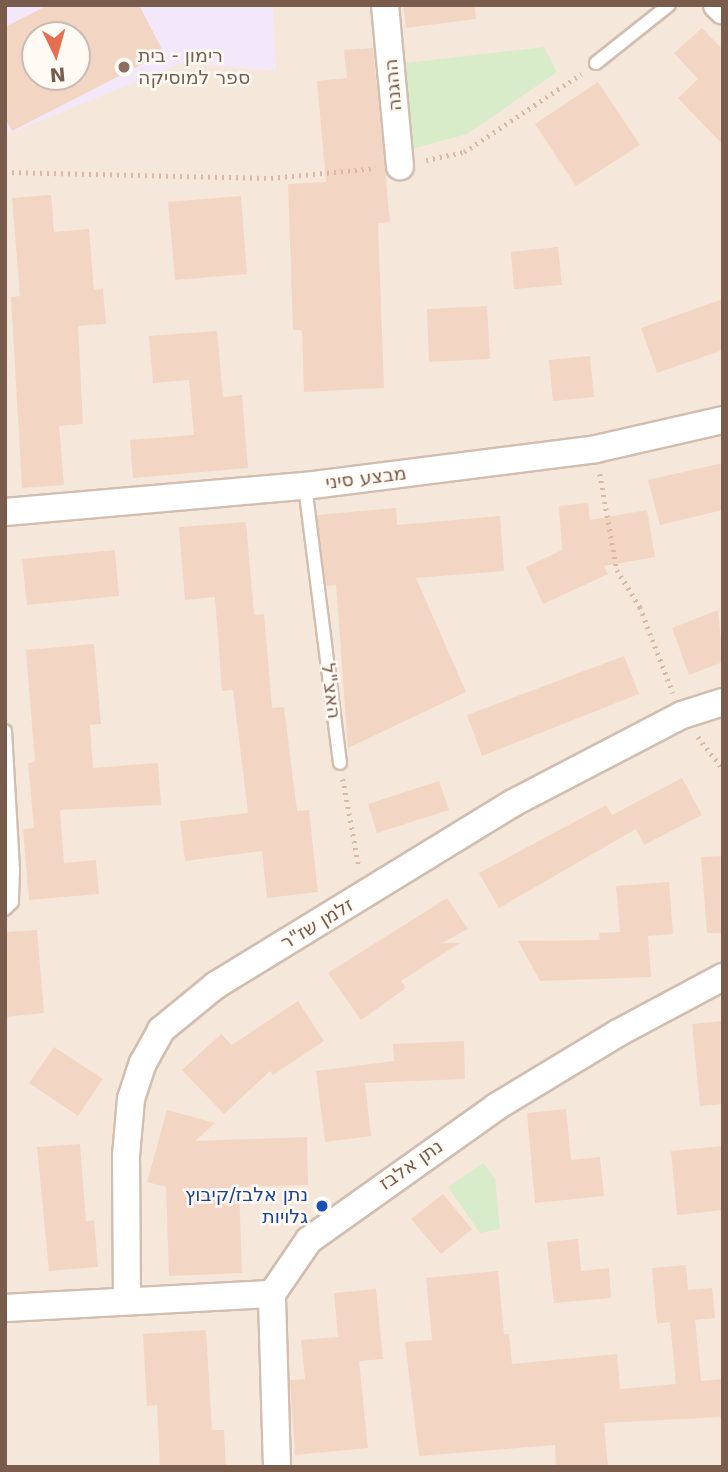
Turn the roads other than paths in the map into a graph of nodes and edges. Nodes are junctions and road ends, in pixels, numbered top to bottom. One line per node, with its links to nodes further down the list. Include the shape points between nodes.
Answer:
1 (385, 5): 6 (street, ההגנה)
2 (669, 5): 5 (lane)
3 (717, 5): 4 (street)
4 (723, 11)
5 (596, 63)
6 (400, 166)
7 (723, 420): 8 (street, מבצע סיני, via 596,449)
8 (305, 486): 9 (street, מבצע סיני); 12 (lane, האצ"ל)
9 (5, 512)
10 (723, 702): 16 (street, זלמן שז"ר, via 682,715 513,803 216,985 161,1030 131,1099 126,1156)
11 (5, 731): 13 (lane, via 13,869 12,902)
12 (340, 763)
13 (5, 909)
14 (723, 977): 15 (street, נתן אלבז, via 618,1033 411,1163 309,1240)
15 (272, 1294): 16 (street); 18 (street)
16 (127, 1298): 17 (street)
17 (5, 1308)
18 (277, 1467)

